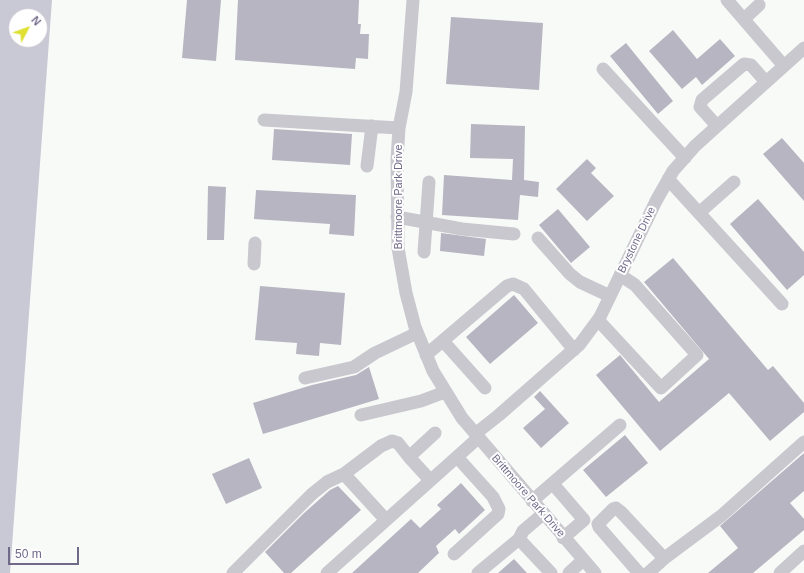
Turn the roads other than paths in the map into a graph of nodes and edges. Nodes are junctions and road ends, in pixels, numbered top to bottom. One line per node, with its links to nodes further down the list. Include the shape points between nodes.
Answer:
1 (413, 0): 12 (street, Brittmoore Park Drive, via 406,92)
2 (727, 0): 4 (street)
3 (759, 6): 4 (street)
4 (744, 19): 6 (street)
5 (804, 48): 6 (street, Brystone Drive)
6 (784, 66): 8 (street, Brystone Drive)
7 (603, 69): 13 (street)
8 (766, 82): 11 (street, Brystone Drive); 11 (street, via 751,65 744,64 702,100 700,107)
9 (264, 120): 10 (street)
10 (372, 126): 12 (street); 14 (street)
11 (717, 126): 13 (street, Brystone Drive)
12 (399, 128): 19 (street, Brittmoore Park Drive)
13 (685, 158): 15 (street, Brystone Drive)
14 (367, 166)
15 (668, 179): 18 (street); 26 (street, Brystone Drive)
16 (429, 182): 20 (street)
17 (734, 182): 18 (street)
18 (700, 212): 28 (street)
19 (397, 217): 20 (street); 30 (street, Brittmoore Park Drive, via 400,262)
20 (425, 222): 21 (street); 24 (street)
21 (514, 234)
22 (538, 238): 27 (street, via 570,274 580,282)
23 (255, 242): 25 (street)
24 (424, 252)
25 (254, 264)
26 (620, 275): 27 (street, Brystone Drive); 29 (street, via 635,285 697,355 660,388)
27 (610, 296): 29 (street, Brystone Drive)
28 (782, 304)
29 (598, 320): 32 (street, Brystone Drive)
30 (417, 333): 33 (street, Brittmoore Park Drive); 34 (street, via 375,353 354,367)
31 (443, 341): 32 (street, via 507,286 513,284 524,290); 33 (street); 35 (street)
32 (574, 350): 40 (street, Brystone Drive)
33 (426, 356): 36 (street, Brittmoore Park Drive)
34 (305, 378)
35 (485, 388)
36 (445, 392): 37 (street, via 421,401); 40 (street, Brittmoore Park Drive)
37 (361, 415)
38 (620, 425): 46 (street)
39 (435, 433): 43 (street)
40 (476, 436): 42 (street, Brystone Drive); 47 (street, Brittmoore Park Drive)
41 (804, 442): 54 (street, via 721,516)
42 (457, 456): 45 (street, Brystone Drive); 53 (street, via 493,497 500,509 498,514)
43 (409, 457): 44 (street, via 398,443 392,441 381,446); 45 (street)
44 (344, 474): 49 (street); 56 (street, via 327,482 312,494)
45 (430, 480): 49 (street, Brystone Drive)
46 (553, 484): 47 (street); 50 (street, via 584,520)
47 (532, 501): 48 (street, Brittmoore Park Drive)
48 (543, 514): 50 (street, Brittmoore Park Drive); 51 (street, via 522,531)
49 (386, 520): 57 (street, Brystone Drive)
50 (564, 538): 55 (street, Brittmoore Park Drive)
51 (519, 539): 58 (street); 59 (street)
52 (804, 551): 64 (street)
53 (454, 554)
54 (666, 557): 62 (street, via 661,555 621,512 613,509 600,520 599,527); 63 (street)
55 (583, 560): 60 (street); 61 (street, Brittmoore Park Drive)
56 (233, 573)
57 (327, 573)
58 (478, 573)
59 (551, 573)
60 (569, 573)
61 (595, 573)
62 (639, 573)
63 (648, 573)
64 (780, 573)

